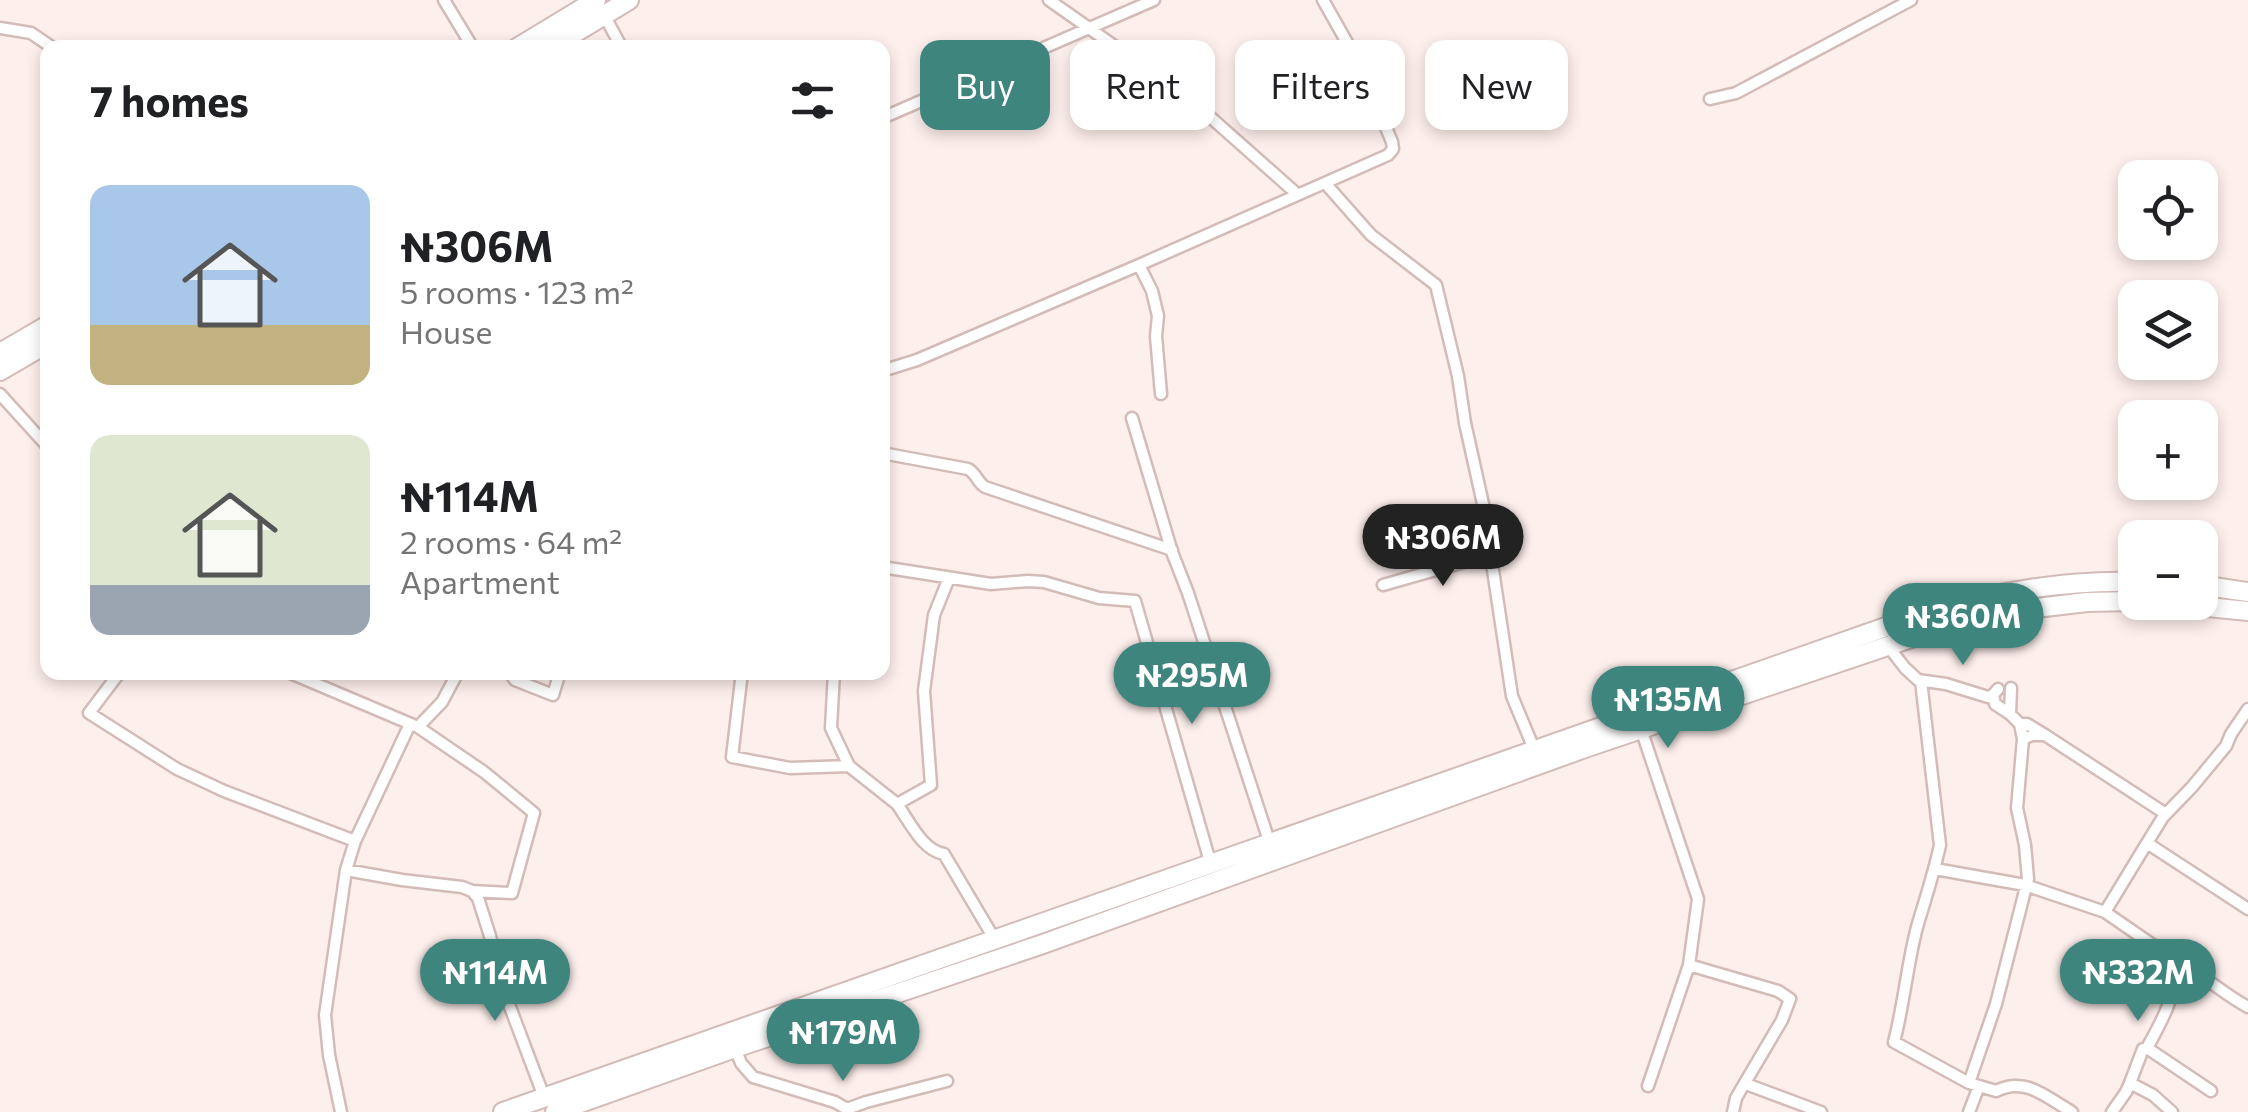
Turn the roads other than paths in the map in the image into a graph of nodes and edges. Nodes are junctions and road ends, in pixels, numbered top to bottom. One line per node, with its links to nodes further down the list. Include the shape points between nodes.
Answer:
1 (444, 0): 11 (street)
2 (629, 0): 7 (main road)
3 (1049, 0): 9 (street)
4 (1154, 0): 9 (street)
5 (1323, 0): 17 (street, via 1362,69 1393,149)
6 (1911, 0): 15 (street, via 1736,93)
7 (600, 7): 12 (main road); 13 (main road); 14 (street)
8 (0, 28): 10 (street)
9 (1090, 29): 16 (street); 18 (street, via 1191,100)
10 (41, 40)
11 (468, 40)
12 (533, 40)
13 (560, 40)
14 (618, 40)
15 (1710, 99)
16 (890, 115)
17 (1325, 183): 18 (street); 31 (street, via 1371,235 1436,285)
18 (1297, 194): 19 (street)
19 (1139, 266): 23 (street); 26 (street, via 1158,316)
20 (40, 330): 22 (main road)
21 (40, 348): 24 (main road)
22 (0, 353)
23 (890, 368)
24 (0, 370)
25 (0, 394): 28 (street)
26 (1162, 394)
27 (1132, 418): 30 (street)
28 (40, 438)
29 (890, 454): 30 (street, via 968,469 985,487)
30 (1172, 550): 62 (street)
31 (1492, 554): 35 (street); 56 (street, via 1512,696)
32 (890, 568): 33 (street)
33 (949, 578): 58 (street, via 934,615 924,690 931,785); 63 (street, via 1044,582 1136,601)
34 (2118, 582): 56 (main road, via 1969,600)
35 (1383, 585)
36 (2218, 588): 37 (main road)
37 (2248, 592)
38 (2118, 602): 41 (main road, via 2003,612)
39 (2218, 609): 40 (main road)
40 (2248, 612)
41 (1888, 646): 49 (street); 54 (main road)
42 (114, 680): 60 (street, via 89,713 177,769)
43 (307, 680): 53 (street)
44 (454, 680): 53 (street, via 442,702)
45 (515, 680): 46 (street, via 553,695)
46 (558, 680)
47 (741, 680): 57 (street, via 732,757 790,768)
48 (834, 680): 57 (street, via 831,728)
49 (1922, 680): 52 (street, via 1988,697 1996,692 1995,704); 64 (street, via 1940,845)
50 (2011, 688): 52 (street)
51 (2248, 709): 59 (street, via 2226,746)
52 (2010, 714): 55 (street)
53 (414, 726): 60 (street); 67 (street, via 534,813 512,893)
54 (1640, 729): 72 (street, via 1698,898); 74 (main road)
55 (2024, 732): 59 (street, via 2046,735); 66 (street, via 2017,808)
56 (1534, 749): 62 (main road)
57 (849, 766): 58 (street)
58 (897, 804): 70 (street, via 932,852 944,854)
59 (2166, 814): 61 (street)
60 (355, 840): 65 (street)
61 (2147, 843): 68 (street); 69 (street)
62 (1270, 844): 63 (main road)
63 (1210, 865): 70 (main road)
64 (1935, 869): 66 (street); 79 (street, via 1894,1042)
65 (346, 870): 67 (street); 84 (street, via 324,1015)
66 (2025, 884): 69 (street); 79 (street)
67 (472, 891): 82 (street)
68 (2248, 910)
69 (2105, 912): 71 (street)
70 (995, 940): 82 (main road)
71 (2176, 961): 73 (street); 75 (street, via 2172,997)
72 (1689, 965): 78 (street, via 1790,999); 80 (street)
73 (2248, 1007)
74 (736, 1048): 82 (main road); 83 (street, via 753,1078)
75 (2147, 1048): 77 (street); 81 (street)
76 (947, 1081): 83 (street)
77 (2130, 1083): 90 (street); 91 (street)
78 (1746, 1084): 86 (street); 87 (street)
79 (1974, 1084): 88 (street); 89 (street, via 1996,1091 2024,1085)
80 (1648, 1086)
81 (2211, 1090)
82 (550, 1105): 85 (main road)
83 (848, 1111)
84 (341, 1112)
85 (503, 1112)
86 (1733, 1112)
87 (1821, 1112)
88 (1969, 1112)
89 (2072, 1112)
90 (2112, 1112)
91 (2172, 1112)

